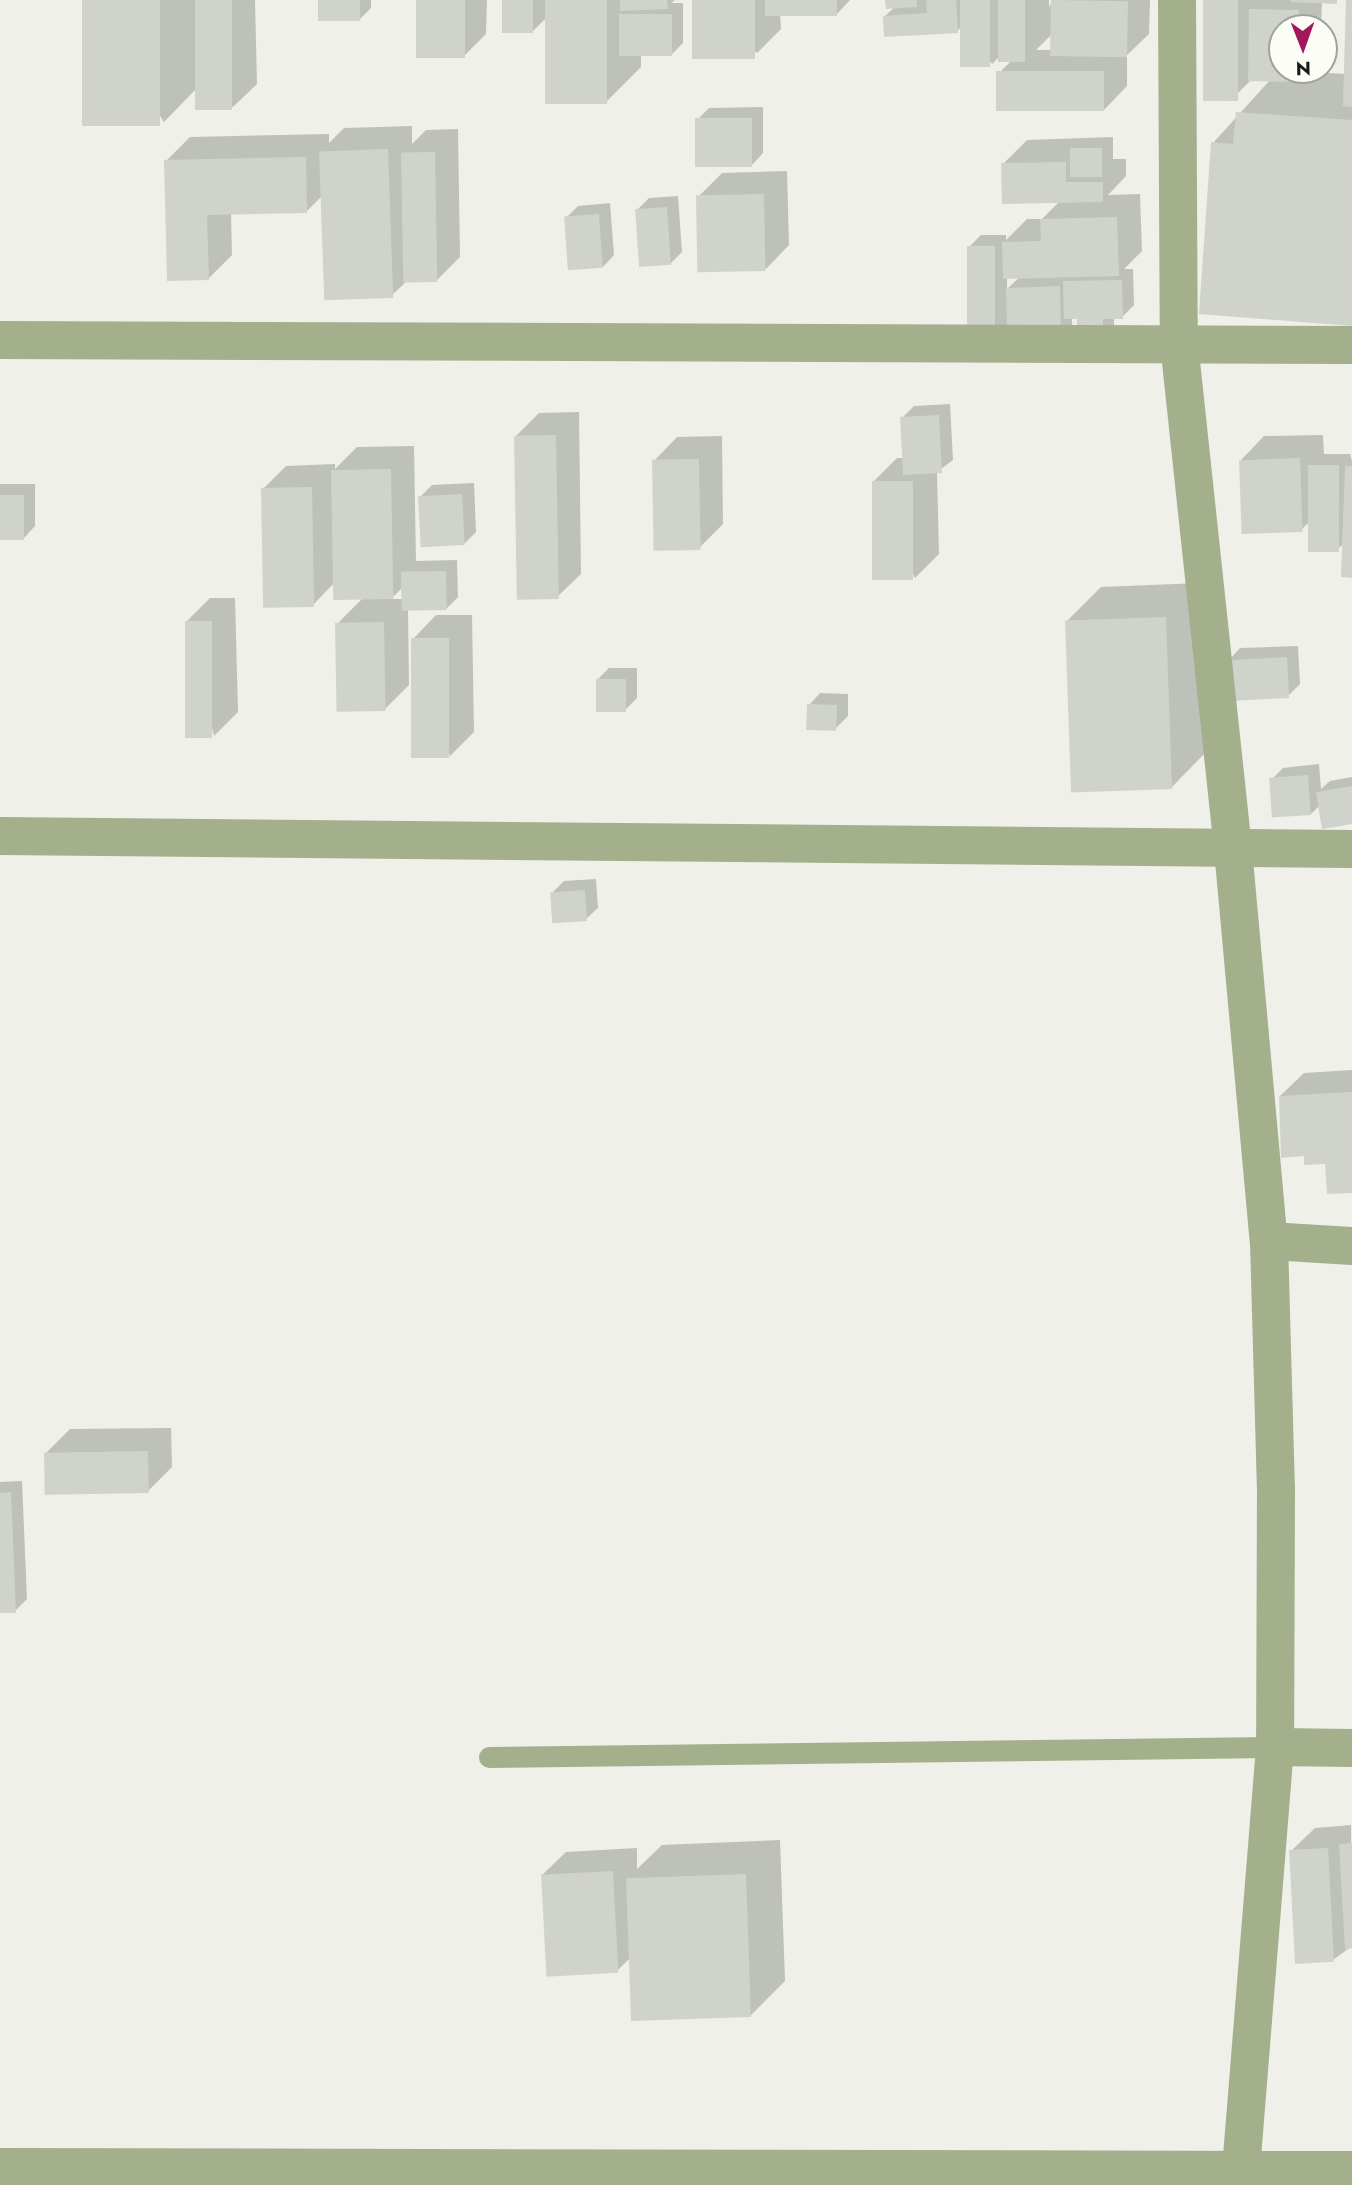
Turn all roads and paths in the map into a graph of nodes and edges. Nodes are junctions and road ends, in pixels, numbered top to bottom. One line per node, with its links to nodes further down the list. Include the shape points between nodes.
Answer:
1 (1177, 0): 3 (street)
2 (0, 340): 3 (street)
3 (1179, 343): 4 (street); 6 (street)
4 (1352, 345)
5 (0, 836): 6 (street)
6 (1233, 849): 7 (street); 8 (street)
7 (1352, 849)
8 (1269, 1241): 9 (street); 10 (street, via 1276,1487)
9 (1352, 1246)
10 (1275, 1747): 11 (street); 12 (lane); 14 (street)
11 (1352, 1748)
12 (489, 1757)
13 (0, 2167): 16 (street)
14 (1241, 2168): 15 (street); 17 (street)
15 (1352, 2170)
16 (164, 2176): 17 (street)
17 (1195, 2177)

